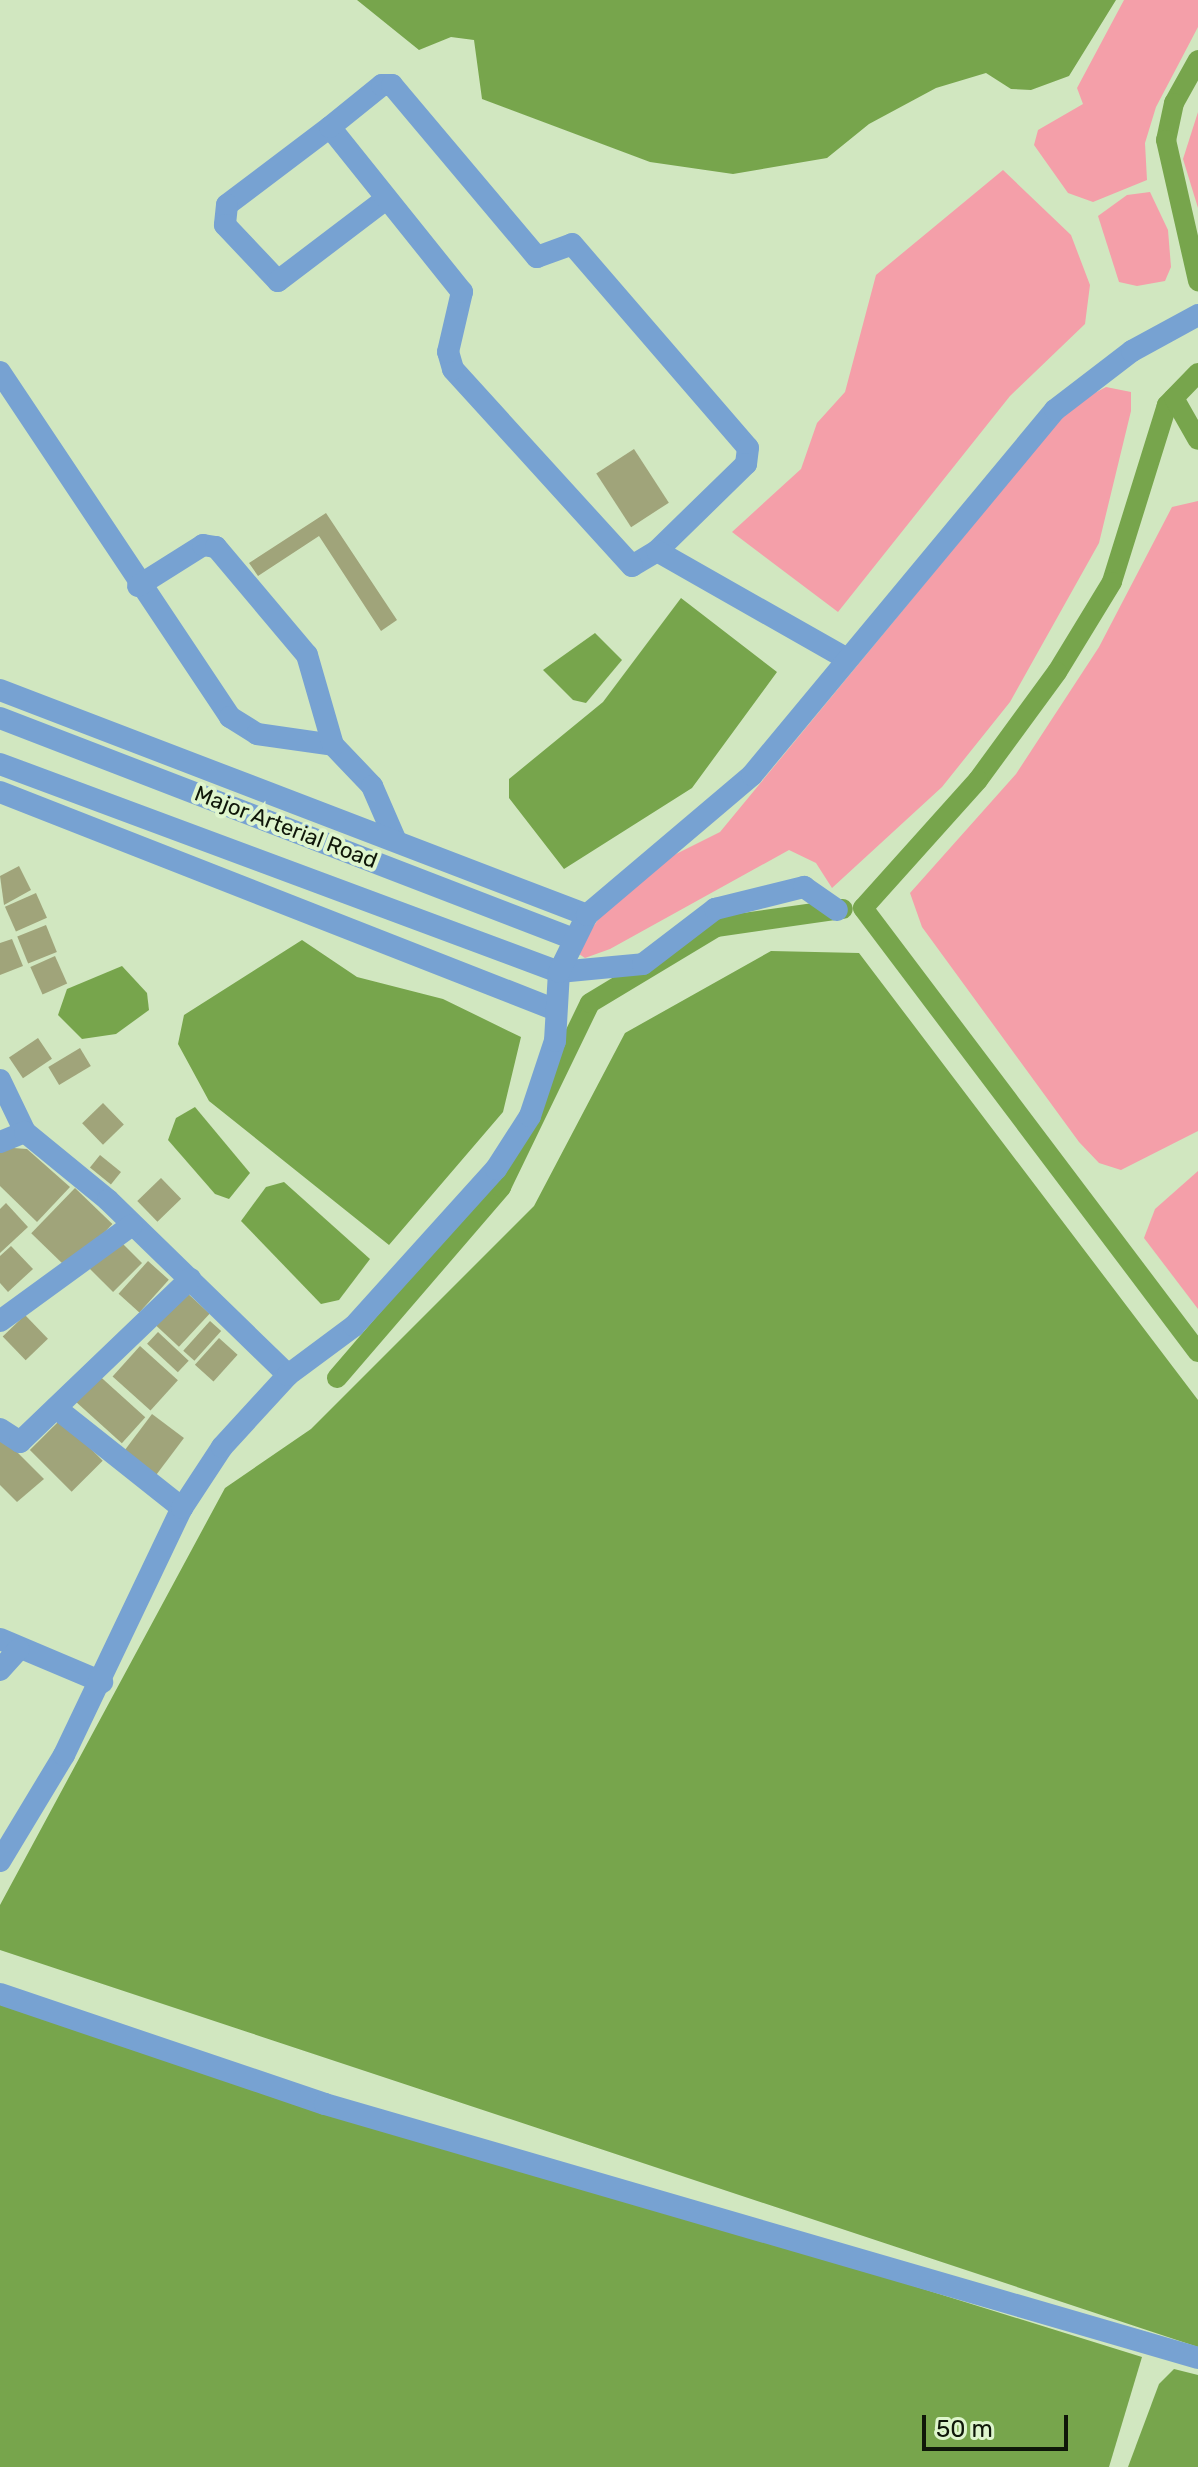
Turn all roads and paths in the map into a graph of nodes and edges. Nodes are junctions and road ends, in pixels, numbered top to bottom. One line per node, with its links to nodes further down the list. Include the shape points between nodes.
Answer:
1 (330, 127): 2 (street); 2 (street, via 227,205 225,225 278,281); 5 (street, via 382,85 392,85 537,257 572,244 748,448 746,464)
2 (386, 199): 5 (street, via 462,292 448,352 453,369 632,566)
3 (1195, 316): 7 (street, via 1055,410)
4 (0, 372): 6 (street)
5 (657, 551): 7 (street)
6 (138, 586): 10 (street, via 240,727); 10 (street, via 203,545 216,547 307,655)
7 (847, 659): 15 (street, via 752,775)
8 (0, 690): 13 (street)
9 (0, 718): 16 (street, Major Arterial Road)
10 (333, 745): 13 (street, via 372,786)
11 (0, 764): 17 (street, Major Arterial Road)
12 (0, 792): 18 (street)
13 (395, 839): 15 (street)
14 (837, 910): 17 (street, via 804,887 715,909 643,964)
15 (587, 915): 16 (street)
16 (571, 938): 17 (street)
17 (559, 972): 18 (street)
18 (556, 1010): 25 (street, via 540,1095 496,1169 354,1326)
19 (0, 1080): 20 (street)
20 (25, 1132): 21 (street); 22 (street)
21 (0, 1142)
22 (132, 1225): 23 (street); 24 (street)
23 (190, 1279): 25 (street); 26 (street)
24 (0, 1321)
25 (288, 1375): 28 (street, via 222,1447)
26 (56, 1408): 27 (street, via 20,1442); 28 (street)
27 (0, 1429)
28 (182, 1508): 31 (street)
29 (10, 1644): 30 (street); 31 (street)
30 (0, 1670)
31 (102, 1682): 32 (street)
32 (0, 1861)
33 (0, 1994): 34 (street, via 339,2108)
34 (1198, 2358)

